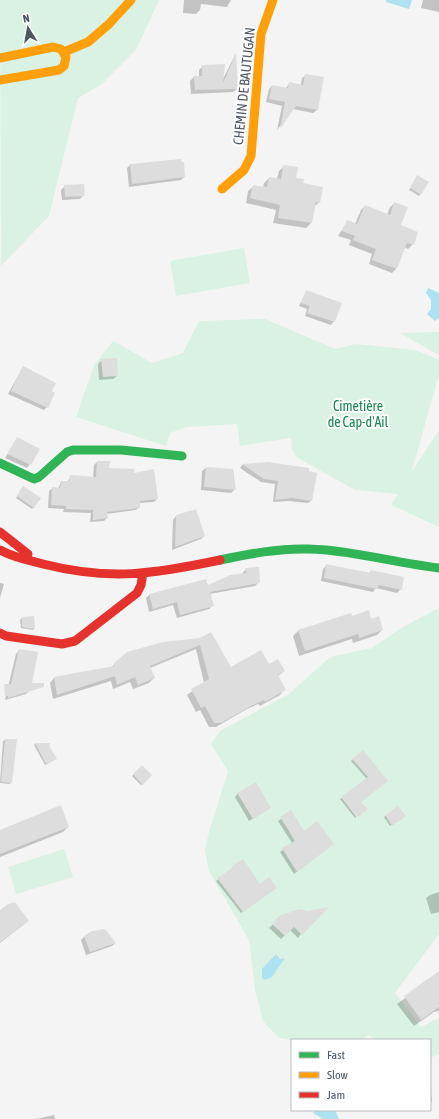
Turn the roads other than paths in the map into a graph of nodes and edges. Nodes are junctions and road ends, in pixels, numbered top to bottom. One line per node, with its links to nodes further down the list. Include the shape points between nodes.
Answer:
1 (131, 0): 3 (street, via 88,42)
2 (273, 0): 6 (street, CHEMIN DE BAUTUGAN, via 261,34 252,117 251,156 244,170)
3 (64, 52): 4 (street, via 57,47 47,47); 5 (street, via 66,62 59,70)
4 (0, 58)
5 (0, 80)
6 (222, 189)
7 (182, 456): 8 (street, via 121,450 73,450 34,479)
8 (0, 463)
9 (0, 532): 11 (street)
10 (0, 550): 11 (street, via 14,559)
11 (38, 563): 13 (street, via 84,574 118,576)
12 (439, 568): 13 (street, via 308,549 276,550)
13 (143, 573): 14 (street, via 137,593 75,641 62,644)
14 (0, 633)

